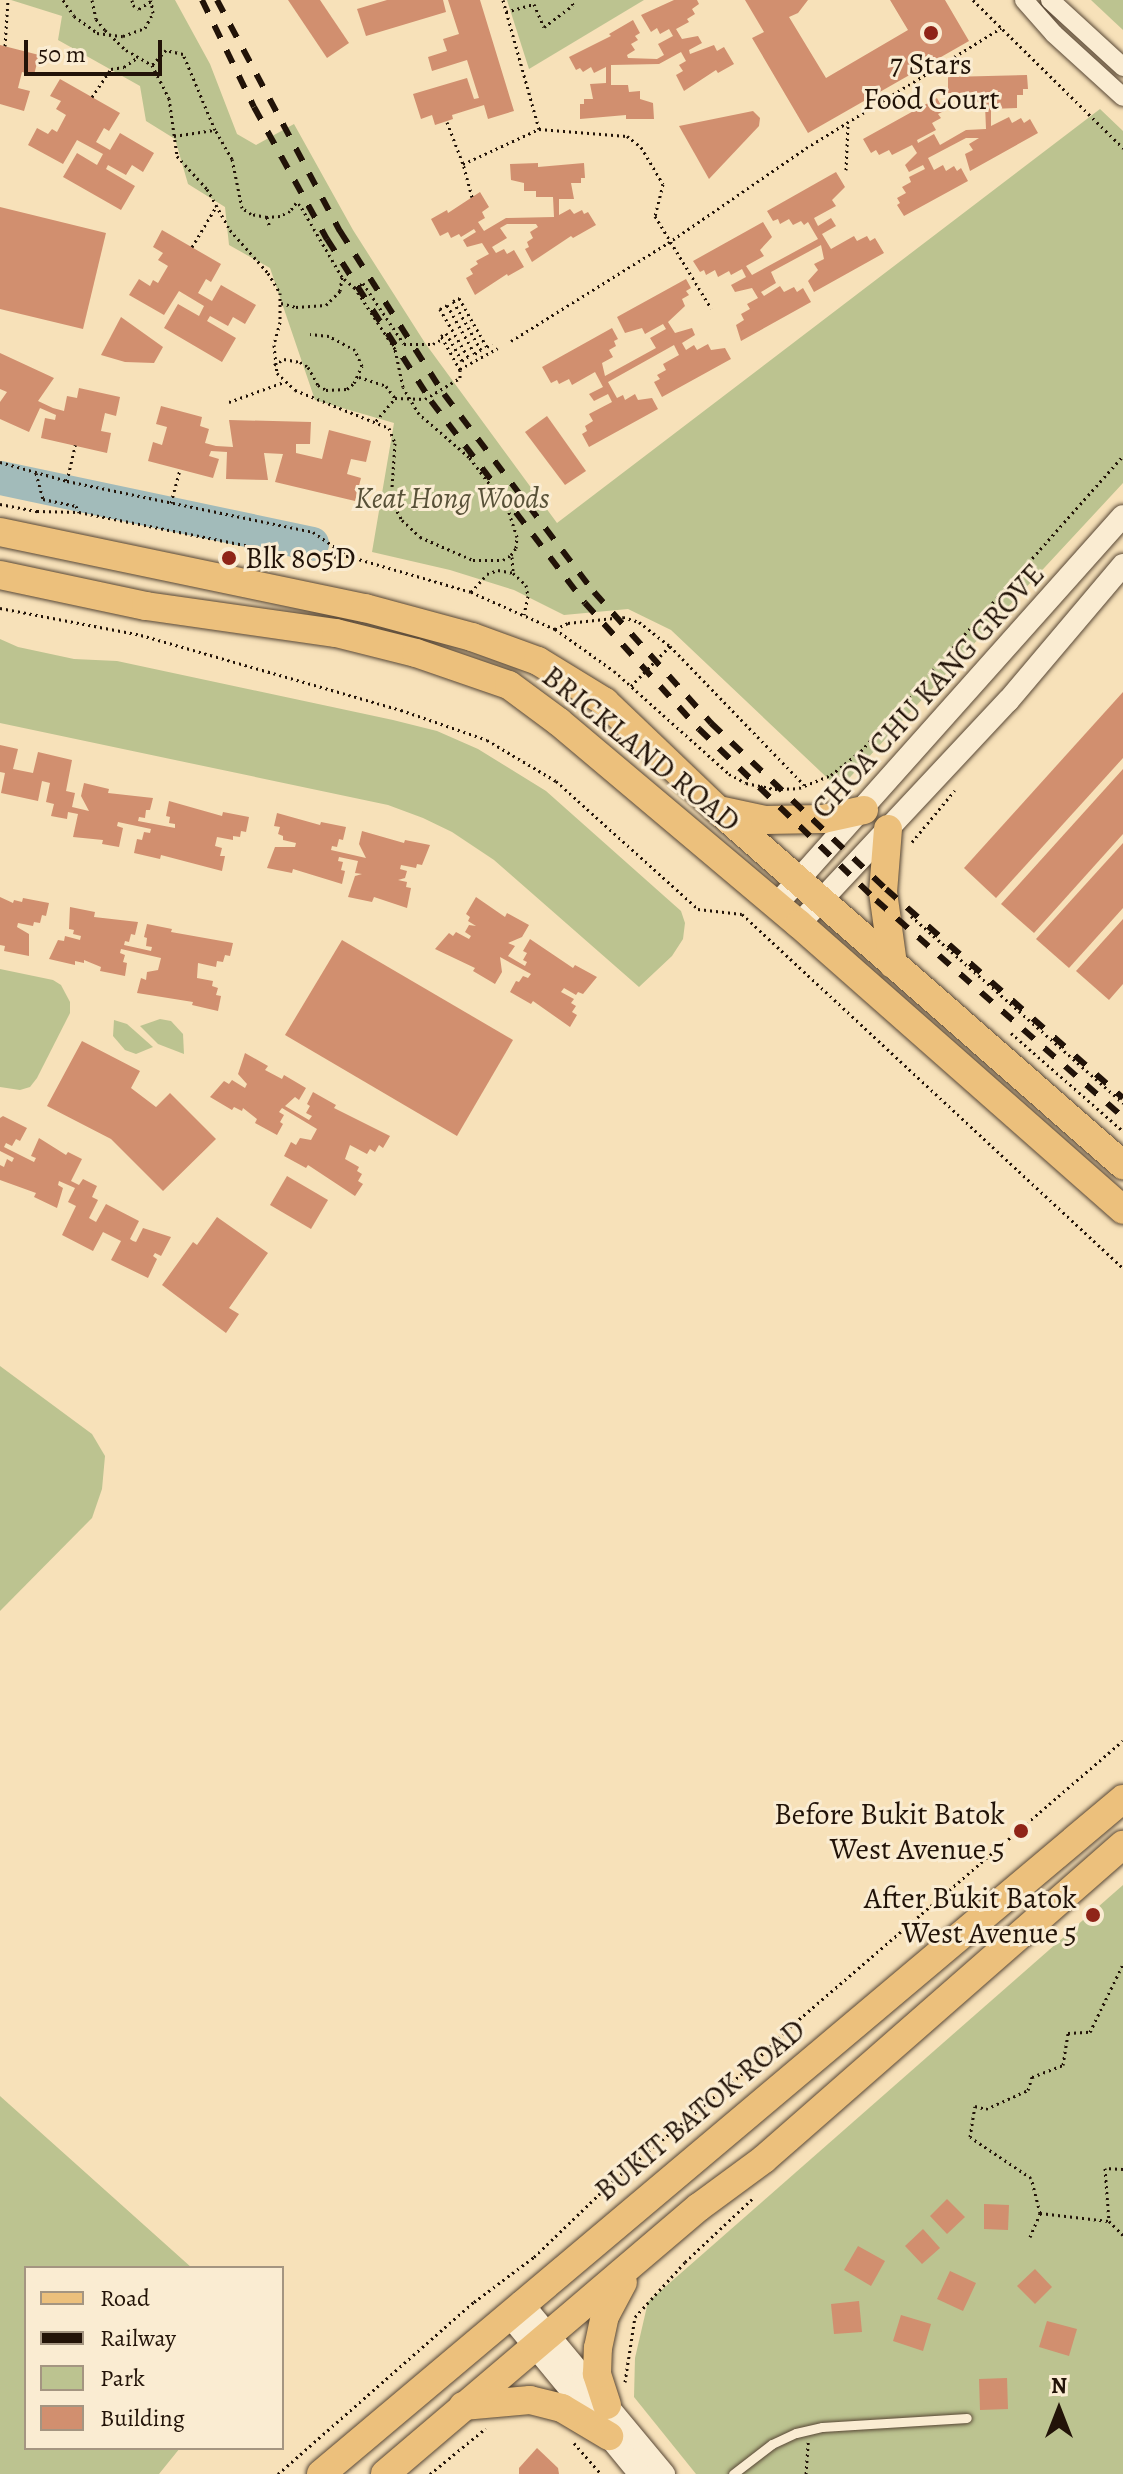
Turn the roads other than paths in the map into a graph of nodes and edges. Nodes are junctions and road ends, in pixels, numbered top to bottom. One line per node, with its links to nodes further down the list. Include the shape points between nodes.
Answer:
1 (1024, 0): 4 (street)
2 (1050, 0): 3 (street)
3 (1123, 67)
4 (1123, 97)
5 (1123, 516): 10 (street, CHOA CHU KANG GROVE)
6 (0, 532): 9 (main road, BRICKLAND ROAD, via 365,608 538,661 605,702)
7 (1123, 565): 11 (street, CHOA CHU KANG GROVE, via 1015,693)
8 (0, 575): 14 (main road, BRICKLAND ROAD, via 146,606 336,633 509,685)
9 (718, 810): 10 (main road, via 765,820 823,819); 12 (main road, BRICKLAND ROAD)
10 (864, 810): 12 (street, CHOA CHU KANG GROVE)
11 (888, 829): 13 (street, CHOA CHU KANG GROVE); 16 (main road, via 883,892)
12 (799, 880): 13 (main road, BRICKLAND ROAD); 14 (street, CHOA CHU KANG GROVE)
13 (821, 898): 15 (street, CHOA CHU KANG GROVE); 16 (main road, BRICKLAND ROAD)
14 (776, 905): 15 (main road, BRICKLAND ROAD)
15 (799, 924): 18 (main road, BRICKLAND ROAD)
16 (893, 964): 17 (main road, BRICKLAND ROAD)
17 (1123, 1165)
18 (1123, 1210)
19 (1123, 1799): 21 (main road, BUKIT BATOK ROAD)
20 (1123, 1845): 22 (main road)
21 (879, 2003): 22 (main road, via 897,2017); 24 (main road, BUKIT BATOK ROAD)
22 (932, 2010): 23 (main road)
23 (869, 2065): 24 (main road, via 856,2054 832,2058); 25 (main road)
24 (744, 2119): 26 (main road, BUKIT BATOK ROAD)
25 (631, 2268): 27 (main road); 28 (main road, via 605,2316 598,2348 597,2374)
26 (515, 2308): 27 (street); 32 (main road, BUKIT BATOK ROAD)
27 (542, 2341): 28 (street); 29 (main road); 31 (street)
28 (607, 2405): 35 (street)
29 (463, 2406): 31 (main road, via 530,2400 562,2408); 33 (main road)
30 (967, 2418): 36 (lane, via 809,2431 772,2444)
31 (609, 2436): 34 (street)
32 (321, 2474)
33 (385, 2474)
34 (640, 2474)
35 (664, 2474)
36 (733, 2474)

